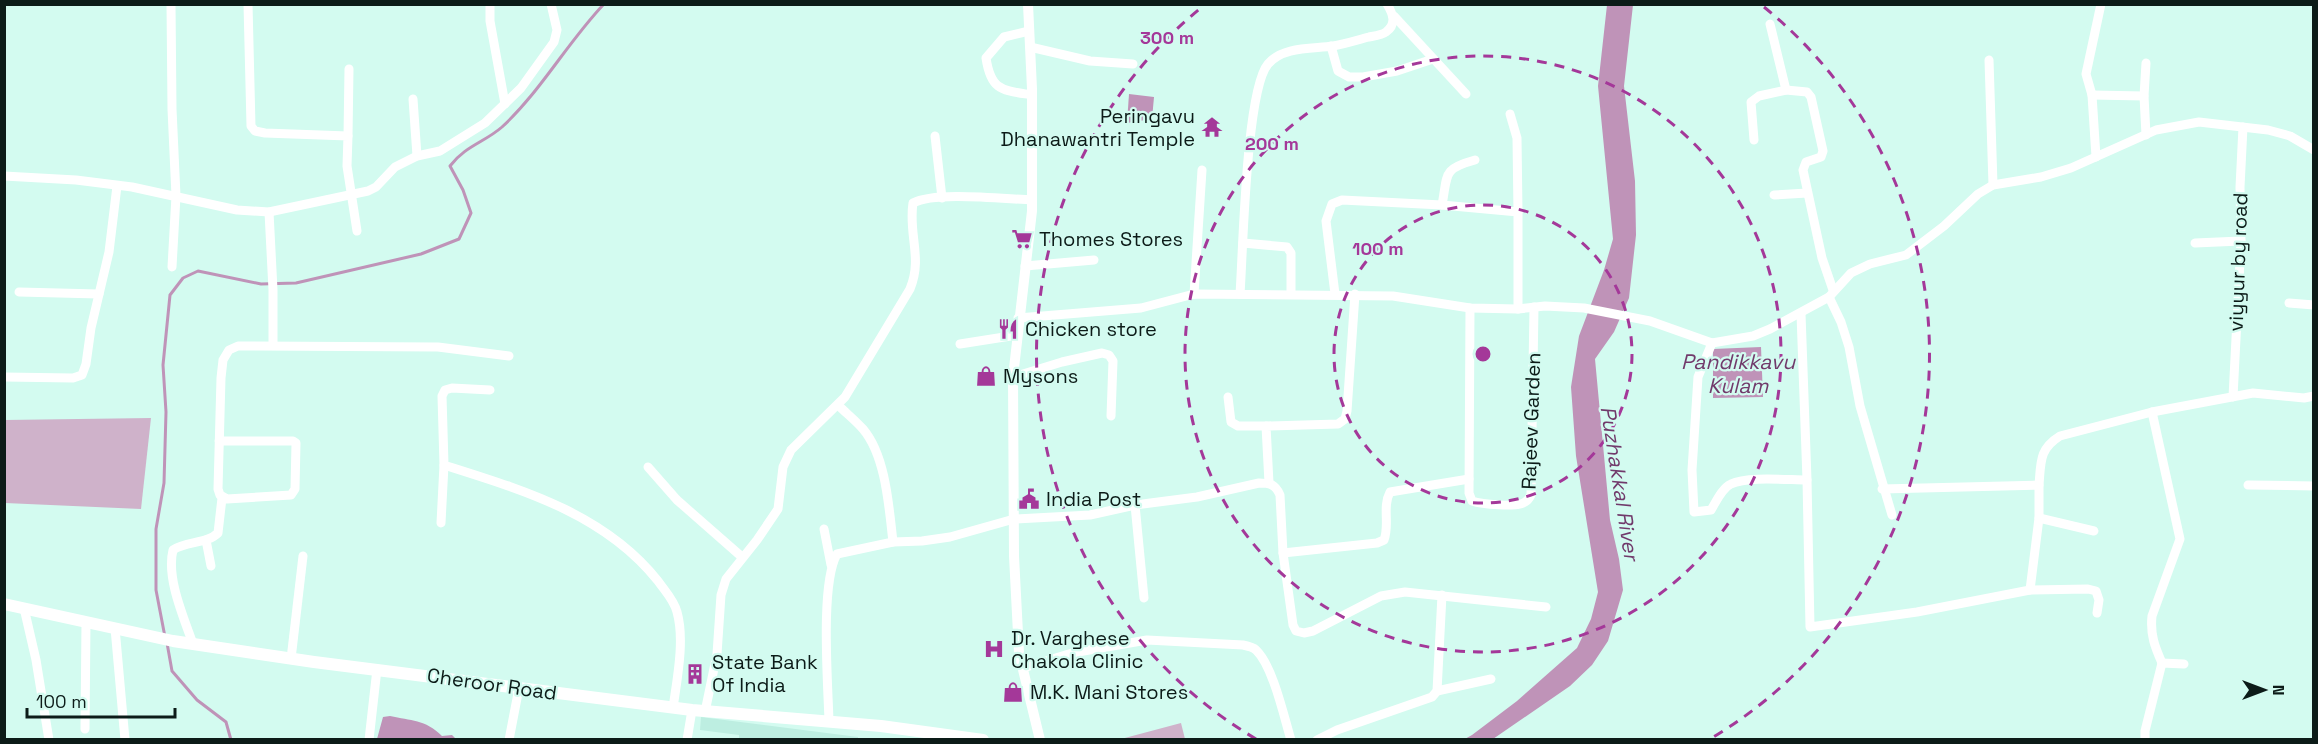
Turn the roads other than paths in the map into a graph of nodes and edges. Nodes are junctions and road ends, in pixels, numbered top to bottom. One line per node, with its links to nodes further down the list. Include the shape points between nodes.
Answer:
1 (171, 4): 42 (street)
2 (248, 4): 28 (street, via 251,126 265,133)
3 (490, 4): 24 (street)
4 (551, 4): 24 (street, via 557,30 554,42)
5 (1028, 4): 10 (street)
6 (1387, 4): 8 (street)
7 (2100, 4): 21 (street, via 2086,74)
8 (1394, 16): 11 (street, via 1385,33); 13 (street)
9 (1770, 24): 18 (street)
10 (1029, 31): 12 (street); 20 (street, via 1004,37 986,58 989,76 996,85)
11 (1330, 46): 13 (street, via 1338,71 1350,77 1397,71); 50 (street, via 1280,55 1263,73 1256,93)
12 (1030, 47): 16 (street, via 1090,61); 20 (street)
13 (1433, 59): 19 (street)
14 (1989, 60): 37 (street)
15 (2146, 63): 22 (street)
16 (1133, 64)
17 (349, 69): 28 (street)
18 (1786, 90): 30 (street, via 1750,102); 39 (street, via 1807,92 1811,97 1823,151 1821,157 1804,165)
19 (1466, 94)
20 (1032, 95): 44 (street)
21 (2092, 95): 22 (street); 33 (street)
22 (2144, 96): 27 (street)
23 (413, 99): 32 (street)
24 (505, 104): 32 (street, via 485,123 440,151)
25 (1510, 114): 47 (street, via 1516,138)
26 (2243, 127): 27 (street, via 2199,122); 31 (street, via 2290,136); 49 (street, viyyur by road)
27 (2146, 135): 33 (street)
28 (348, 136): 40 (street)
29 (935, 136): 43 (street)
30 (1754, 140)
31 (2313, 150)
32 (417, 156): 40 (street, via 395,167 376,187)
33 (2096, 157): 37 (street, via 2041,177)
34 (1475, 160): 45 (street, via 1454,166 1449,172)
35 (1202, 170): 57 (street)
36 (4, 176): 38 (street)
37 (1993, 185): 62 (street, via 1906,255 1851,273)
38 (117, 186): 42 (street); 56 (street)
39 (1807, 193): 41 (street); 62 (street)
40 (350, 194): 46 (street); 48 (street)
41 (1774, 195)
42 (176, 196): 46 (street, via 237,210); 54 (street)
43 (942, 198): 44 (street); 81 (street, via 913,203 916,277)
44 (1032, 200): 53 (street)
45 (1442, 205): 47 (street); 60 (street, via 1342,200 1332,204 1326,221)
46 (269, 212): 73 (street)
47 (1518, 212): 67 (street)
48 (357, 231)
49 (2241, 241): 51 (street); 80 (street, viyyur by road)
50 (1243, 243): 58 (street); 59 (street, via 1287,247 1291,253)
51 (2195, 243)
52 (1094, 260): 53 (street)
53 (1025, 266): 69 (street)
54 (172, 267)
55 (19, 292): 56 (street)
56 (99, 294): 75 (street, via 82,375)
57 (1194, 294): 58 (street); 69 (street, via 1141,308)
58 (1240, 294): 59 (street)
59 (1291, 294): 60 (street)
60 (1335, 294): 61 (street)
61 (1355, 294): 66 (street); 84 (street, via 1345,419 1338,424)
62 (1831, 294): 68 (street); 94 (street, via 1849,347)
63 (2289, 303): 64 (street)
64 (2313, 305)
65 (1534, 307): 67 (street); 71 (street, via 1584,308 1630,316); 88 (street, Rajeev Garden, via 1531,495 1519,505 1480,504 1472,501)
66 (1470, 308): 67 (street); 88 (street, Rajeev Garden)
67 (1518, 309)
68 (1801, 314): 71 (street, via 1753,336); 89 (street)
69 (1018, 318): 70 (street)
70 (1017, 335): 72 (street); 76 (street)
71 (1712, 343): 89 (street, via 1698,377 1692,470 1694,512 1711,510 1731,484)
72 (960, 344)
73 (273, 345): 74 (street, via 438,347); 85 (street, via 238,346 229,350 223,360)
74 (509, 356)
75 (4, 376)
76 (1013, 377): 83 (street, via 1102,352 1113,361); 99 (street)
77 (490, 390): 86 (street, via 445,390)
78 (2313, 396): 80 (street, via 2253,393)
79 (1228, 397): 84 (street, via 1231,422 1238,426)
80 (2233, 397): 82 (street)
81 (838, 405): 104 (street, via 864,430 881,465); 107 (street, via 791,450 783,467 778,509)
82 (2152, 412): 91 (street, via 2049,442 2042,456); 121 (street, via 2180,539 2151,623 2152,639)
83 (1111, 416)
84 (1266, 426): 90 (street)
85 (219, 441): 95 (street, via 218,489); 95 (street, via 297,443 295,489 291,495)
86 (444, 465): 100 (street); 128 (street, via 574,512 641,560 677,612 679,658)
87 (648, 467): 107 (street, via 677,500)
88 (1469, 479): 105 (street, via 1390,492 1386,499 1387,534 1377,543)
89 (1807, 480): 110 (street, via 1810,627)
90 (1269, 483): 96 (street, via 1197,498); 105 (street, via 1277,487 1280,495)
91 (2039, 485): 94 (street); 98 (street)
92 (2248, 485): 93 (street)
93 (2313, 486)
94 (1882, 489): 97 (street)
95 (222, 498): 103 (street, via 218,533)
96 (1135, 504): 99 (street, via 1090,515); 112 (street)
97 (1892, 515)
98 (2039, 518): 102 (street); 110 (street)
99 (1014, 519): 104 (street, via 950,537); 123 (street, via 1019,653)
100 (441, 523)
101 (824, 529): 108 (street)
102 (2094, 531)
103 (206, 540): 109 (street); 119 (street, via 180,545 173,550 170,561)
104 (893, 542): 108 (street, via 837,554)
105 (1283, 554): 111 (street, via 1296,631 1313,631 1381,596 1405,592)
106 (303, 556): 120 (street)
107 (742, 557): 130 (street, via 726,579 721,595 717,654)
108 (831, 565): 131 (street, via 827,628)
109 (211, 566)
110 (2030, 590): 116 (street, via 2096,591)
111 (1442, 595): 114 (street); 127 (street)
112 (1144, 598)
113 (4, 604): 115 (main road, Cheroor Road)
114 (1546, 607)
115 (24, 608): 117 (main road, Cheroor Road); 133 (street)
116 (2097, 613)
117 (86, 622): 118 (main road, Cheroor Road); 132 (street)
118 (119, 629): 119 (main road, Cheroor Road); 134 (street)
119 (187, 644): 120 (main road, Cheroor Road)
120 (291, 659): 124 (main road, Cheroor Road)
121 (2162, 663): 122 (street); 142 (street)
122 (2184, 664)
123 (1023, 668): 139 (street); 140 (street, via 1072,653 1147,640 1243,645 1254,648 1262,657)
124 (377, 669): 126 (main road, Cheroor Road); 135 (street)
125 (1491, 679): 127 (street)
126 (519, 688): 128 (main road, Cheroor Road); 136 (street)
127 (1437, 691): 141 (street, via 1432,697)
128 (673, 708): 129 (main road, Cheroor Road)
129 (692, 710): 130 (main road, Cheroor Road); 137 (street)
130 (705, 712): 131 (main road, Cheroor Road)
131 (829, 722): 138 (main road, Cheroor Road)
132 (85, 729)
133 (49, 740)
134 (125, 740)
135 (369, 740)
136 (508, 740)
137 (687, 740)
138 (983, 740)
139 (1040, 740)
140 (1291, 740)
141 (1317, 740)
142 (2145, 740)

